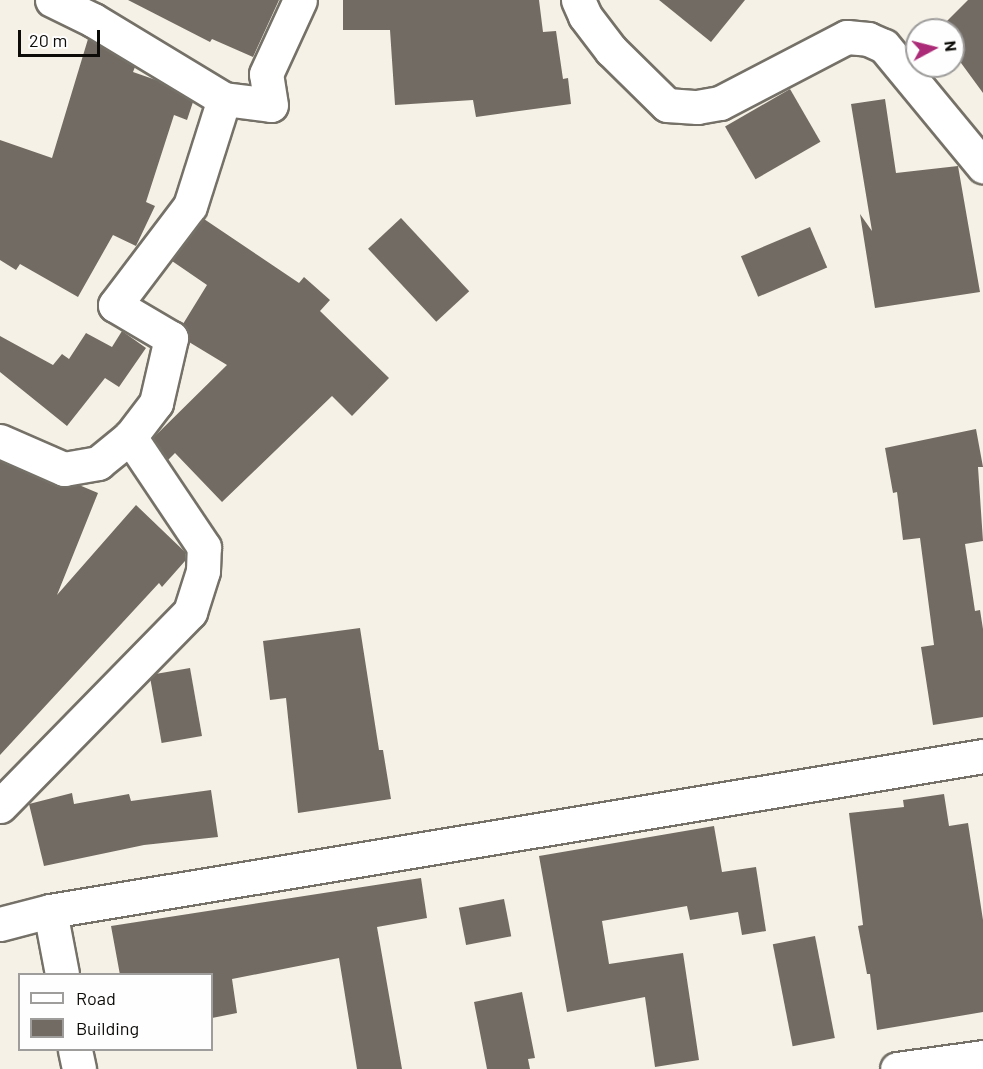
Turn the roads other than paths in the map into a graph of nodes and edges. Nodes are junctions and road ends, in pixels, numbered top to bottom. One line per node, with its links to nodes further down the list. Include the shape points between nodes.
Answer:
1 (52, 0): 4 (street, via 93,20)
2 (300, 0): 4 (street, via 266,74 271,105)
3 (578, 0): 5 (street, via 611,50 667,105 697,107 720,103 847,38 868,39 884,46)
4 (224, 99): 6 (street, via 190,206 115,305 171,338 156,404)
5 (983, 166)
6 (130, 437): 7 (street, via 98,463 64,469); 9 (street, via 204,547 203,572 190,612)
7 (0, 441)
8 (983, 756): 10 (street)
9 (0, 806)
10 (50, 911): 11 (street); 12 (street)
11 (0, 924)
12 (62, 973)
13 (75, 1051): 15 (street)
14 (983, 1057): 16 (street)
15 (79, 1069)
16 (897, 1069)

